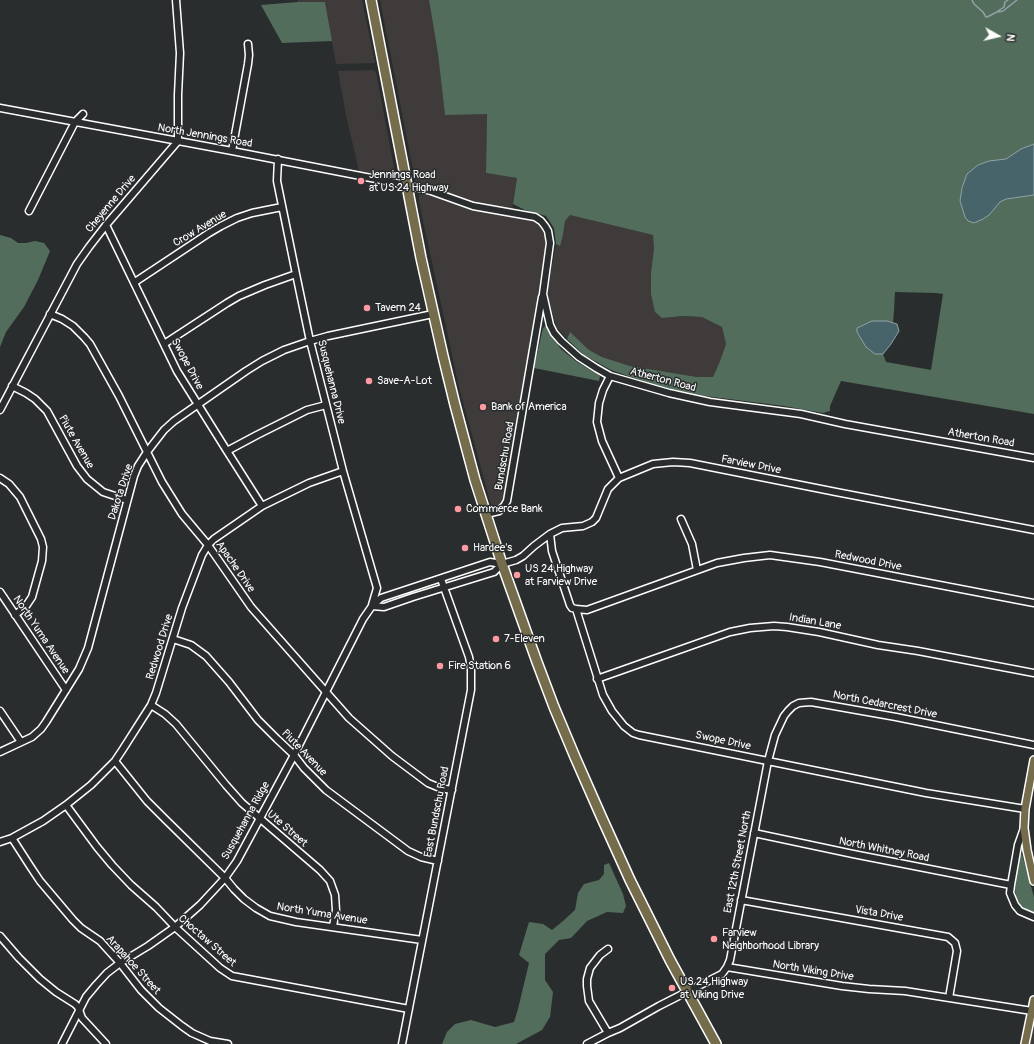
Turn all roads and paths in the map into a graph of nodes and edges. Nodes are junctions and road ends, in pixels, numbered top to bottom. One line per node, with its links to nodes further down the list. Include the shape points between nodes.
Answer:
1 (176, 0): 7 (street, via 180,53)
2 (371, 0): 10 (highway)
3 (248, 44): 8 (street, via 248,64)
4 (0, 108): 6 (street, North Jennings Road)
5 (83, 114): 6 (street)
6 (75, 122): 7 (street, North Jennings Road); 12 (street)
7 (178, 141): 8 (street, North Jennings Road); 13 (street, Cheyenne Drive)
8 (232, 151): 9 (street, North Jennings Road)
9 (278, 160): 10 (street, North Jennings Road); 11 (street, Susquehanna Drive, via 277,181)
10 (407, 185): 16 (street, Atherton Road, via 473,206 535,217 541,221 548,231 550,243); 18 (highway)
11 (282, 207): 14 (street, Susquehanna Drive); 15 (street, Crow Avenue, via 252,213 221,226)
12 (30, 211)
13 (106, 225): 15 (street, Swope Drive); 17 (street, Cheyenne Drive, via 77,264)
14 (296, 274): 19 (street, Susquehanna Drive); 20 (street, via 239,296)
15 (134, 282): 20 (street, Swope Drive)
16 (542, 294): 21 (street, Atherton Road, via 554,333 579,357); 34 (street, Bundschu Road, via 507,501 499,511)
17 (50, 314): 22 (street, Cheyenne Drive); 27 (street, Apache Drive, via 73,326 90,344)
18 (433, 314): 19 (street, Dakota Drive); 34 (highway, via 455,405)
19 (310, 341): 23 (street, Dakota Drive, via 262,361); 24 (street, Susquehanna Drive)
20 (164, 344): 23 (street, Swope Drive)
21 (610, 376): 28 (street, Atherton Road, via 662,392 710,402 801,414); 31 (street, via 599,404 598,422 602,441)
22 (12, 386): 25 (street, Cheyenne Drive); 32 (street, Piute Avenue, via 35,399 47,411 87,480 103,492)
23 (198, 405): 26 (street, Swope Drive); 27 (street, Dakota Drive, via 164,430)
24 (326, 405): 26 (street, via 307,410); 29 (street, Susquehanna Drive)
25 (0, 410)
26 (227, 451): 33 (street, Swope Drive)
27 (147, 452): 32 (street, Dakota Drive, via 138,466); 38 (street, Apache Drive, via 182,514)
28 (1034, 458)
29 (343, 471): 33 (street, Redwood Drive, via 309,483); 47 (street, Susquehanna Drive, via 377,588)
30 (0, 478): 49 (street, via 20,497 43,547 42,561 32,597)
31 (619, 478): 36 (street, Farview Drive, via 653,464 690,463); 37 (street, Farview Drive, via 608,489 592,522 583,526 562,528)
32 (127, 500): 53 (street, Dakota Drive, via 88,648)
33 (262, 506): 38 (street, Redwood Drive)
34 (486, 514): 39 (highway)
35 (681, 519): 40 (street, via 692,544)
36 (1034, 530)
37 (550, 534): 39 (street, Farview Drive, via 524,556); 48 (street, Swope Drive, via 552,551 570,604)
38 (208, 545): 50 (street, Redwood Drive, via 182,608); 54 (street, Apache Drive, via 251,607)
39 (502, 564): 41 (street, Susquehanna Ridge, via 490,562); 43 (street, via 494,572); 85 (highway, via 575,757 630,880)
40 (698, 570): 46 (street, Redwood Drive, via 744,558 783,556); 48 (street, Redwood Drive, via 587,610)
41 (464, 571): 42 (street, Susquehanna Ridge); 43 (street)
42 (441, 578): 44 (street, East Bundschu Road); 47 (street, Susquehanna Ridge, via 381,598)
43 (467, 580): 44 (street)
44 (444, 587): 47 (street, via 384,607); 64 (street, East Bundschu Road, via 469,657 472,678)
45 (0, 592): 49 (street, North Yuma Avenue)
46 (1034, 603)
47 (372, 606): 54 (street, Susquehanna Ridge)
48 (576, 609): 52 (street, Swope Drive)
49 (15, 615): 53 (street, North Yuma Avenue)
50 (173, 639): 55 (street, Redwood Drive); 60 (street, Piute Avenue, via 191,645 206,656 258,720)
51 (1034, 673): 52 (street, Indian Lane, via 819,632 774,626 730,632)
52 (597, 679): 63 (street, Swope Drive, via 612,711 633,733)
53 (66, 690): 57 (street, Dakota Drive, via 41,729)
54 (326, 692): 60 (street, Susquehanna Ridge); 64 (street, Apache Drive, via 349,718 392,756 428,783)
55 (152, 705): 62 (street, Redwood Drive); 67 (street, Ute Street, via 176,724 226,785)
56 (0, 710): 57 (street)
57 (21, 742): 59 (street, Dakota Drive)
58 (1034, 745): 63 (street, North Cedarcrest Drive, via 896,716 806,702 793,706 784,716 775,735)
59 (0, 752)
60 (294, 755): 67 (street, Susquehanna Ridge); 72 (street, Piute Avenue, via 326,790 408,851)
61 (1034, 760): 66 (main road)
62 (115, 761): 65 (street, Redwood Drive); 73 (street, North Yuma Avenue, via 147,801)
63 (768, 761): 66 (street, Swope Drive, via 926,793); 69 (street, East 12th Street North)
64 (452, 790): 72 (street, East Bundschu Road)
65 (66, 805): 70 (street, Redwood Drive); 79 (street, Choctaw Street, via 112,865)
66 (1025, 809): 68 (main road)
67 (260, 819): 73 (street, Susquehanna Ridge, via 237,861); 78 (street, Ute Street, via 330,881 335,895)
68 (1024, 828): 74 (main road); 75 (street)
69 (754, 833): 75 (street, North Whitney Road); 76 (street, East 12th Street North)
70 (12, 838): 71 (street, Redwood Drive); 83 (street, Arapahoe Street, via 40,881 73,920)
71 (0, 842)
72 (438, 861): 81 (street, East Bundschu Road)
73 (224, 878): 78 (street, North Yuma Avenue, via 244,899 270,916); 79 (street, Susquehanna Ridge, via 200,905)
74 (1034, 881)
75 (1010, 885): 77 (street, via 1015,905 1020,911)
76 (741, 900): 84 (street, East 12th Street North); 86 (street, Vista Drive, via 948,937 955,943 957,951)
77 (1034, 917)
78 (333, 926): 81 (street, North Yuma Avenue)
79 (175, 927): 83 (street, Susquehanna Ridge); 88 (street, Choctaw Street, via 232,976)
80 (0, 936): 89 (street, via 40,979)
81 (422, 940): 88 (street, East Bundschu Road)
82 (608, 949): 91 (street, via 590,968 587,986 590,1001)
83 (120, 963): 89 (street, Susquehanna Ridge, via 96,985); 94 (street, Arapahoe Street, via 141,990 182,1026 202,1038)
84 (728, 968): 85 (street, via 722,974); 86 (street, North Viking Drive, via 842,986 905,991)
85 (687, 992): 91 (street); 97 (highway)
86 (949, 998): 90 (street, North Viking Drive)
87 (1034, 1000): 90 (main road)
88 (409, 1009): 95 (street, East Bundschu Road)
89 (79, 1010): 92 (street, Susquehanna Ridge); 93 (street, via 82,1018)
90 (1032, 1011): 98 (main road)
91 (608, 1033): 96 (street)
92 (62, 1044)
93 (106, 1044)
94 (228, 1044)
95 (402, 1044)
96 (587, 1044)
97 (716, 1044)
98 (1025, 1044)

